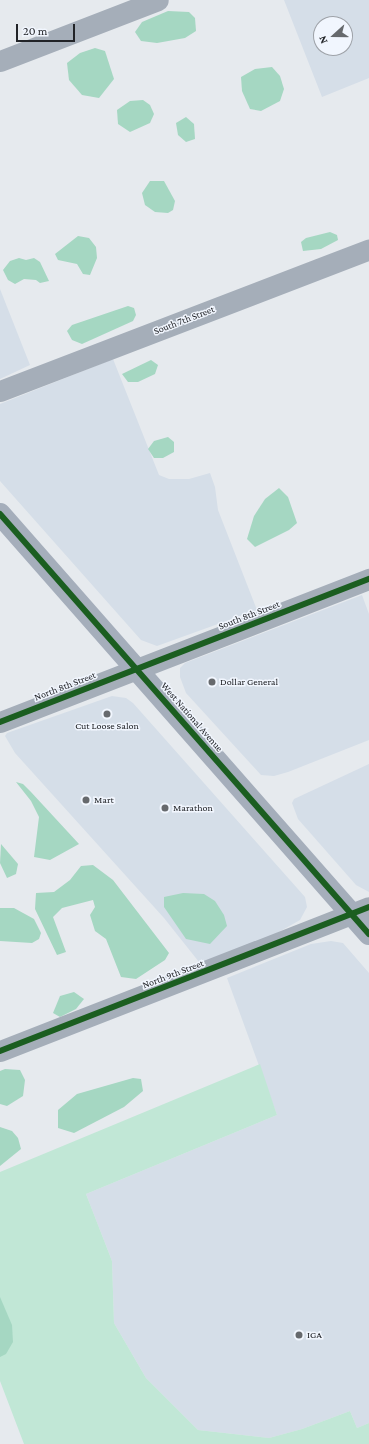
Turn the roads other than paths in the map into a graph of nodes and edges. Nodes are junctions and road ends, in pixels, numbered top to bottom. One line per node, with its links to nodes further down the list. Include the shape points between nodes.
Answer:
1 (158, 0): 2 (street)
2 (0, 61)
3 (369, 249): 4 (street, South 7th Street)
4 (0, 391)
5 (0, 514): 7 (main road, West National Avenue)
6 (369, 579): 7 (street, South 8th Street)
7 (136, 669): 8 (street, North 8th Street); 9 (main road, West National Avenue)
8 (0, 722)
9 (360, 911): 10 (main road, West National Avenue); 11 (street, North 9th Street)
10 (369, 934)
11 (0, 1051)

